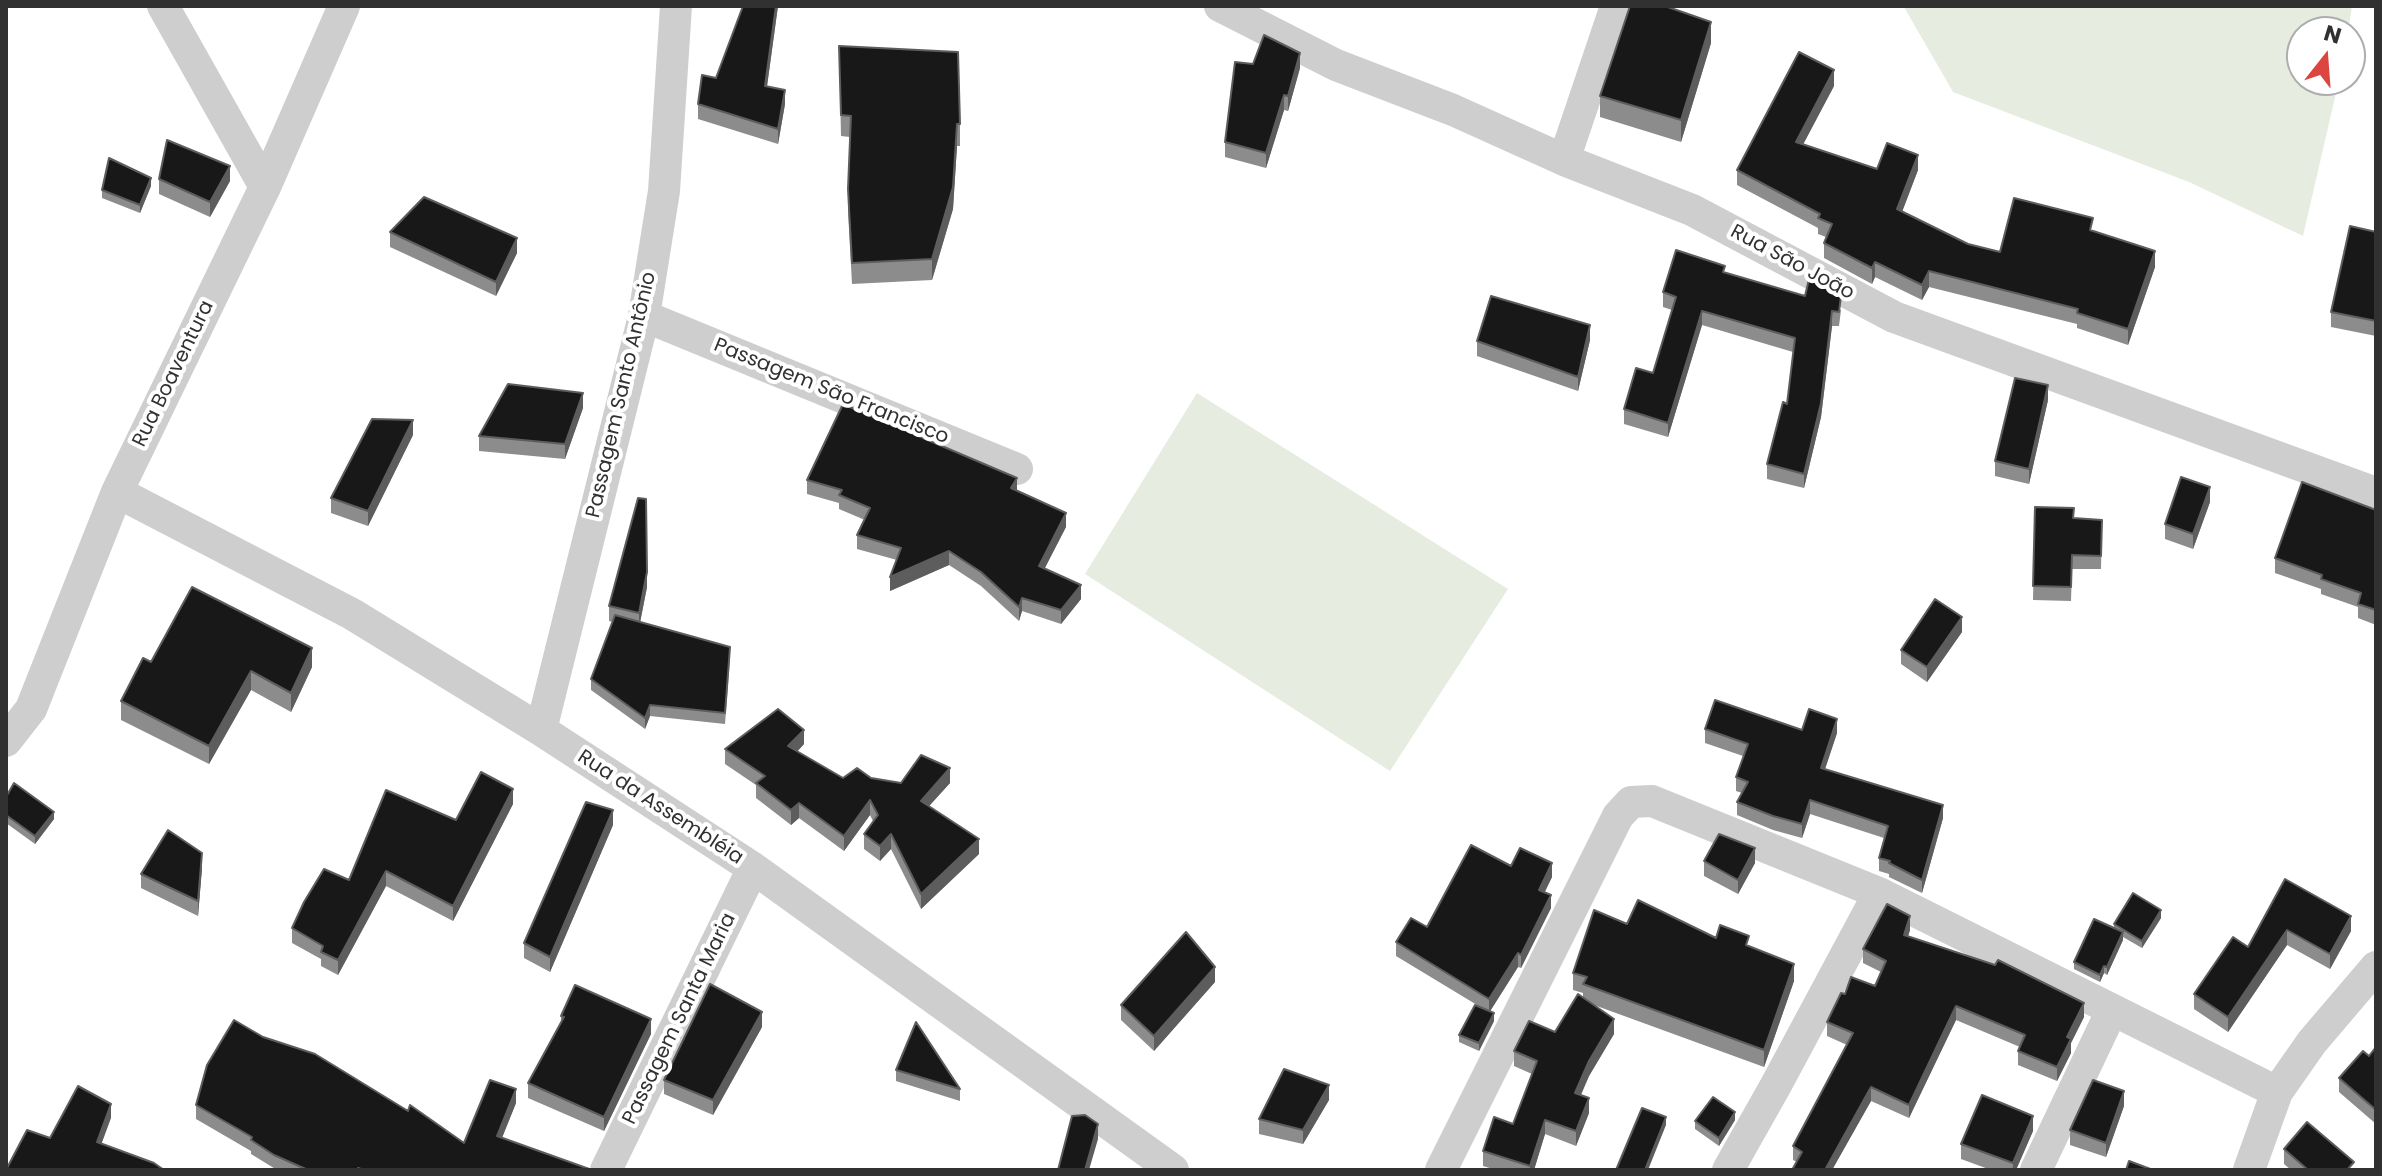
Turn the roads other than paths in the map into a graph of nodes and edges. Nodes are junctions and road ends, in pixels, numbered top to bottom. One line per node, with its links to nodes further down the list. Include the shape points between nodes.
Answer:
1 (163, 6): 7 (street)
2 (344, 6): 7 (street, Rua Boaventura)
3 (676, 6): 8 (street, Passagem Santo Antônio, via 664,191)
4 (1220, 6): 6 (street, Rua São João, via 1336,65)
5 (1616, 6): 6 (street)
6 (1564, 160): 11 (street, Rua São João, via 1692,210 1894,317)
7 (265, 187): 10 (street, Rua Boaventura)
8 (644, 316): 9 (street, Passagem São Francisco); 12 (street, Passagem Santo Antônio)
9 (1017, 469)
10 (117, 492): 12 (street, Rua da Assembléia, via 352,614); 13 (street, Rua Boaventura, via 31,709)
11 (2376, 493)
12 (541, 730): 14 (street, Rua da Assembléia)
13 (6, 741)
14 (753, 868): 19 (street, Passagem Santa Maria); 20 (street, Rua da Assembléia)
15 (1879, 893): 17 (street); 21 (street, via 1652,801 1631,802 1618,816); 22 (street)
16 (2376, 967): 18 (street)
17 (2112, 1010): 18 (street); 23 (street)
18 (2277, 1092): 24 (street)
19 (606, 1170)
20 (1173, 1170)
21 (1441, 1170)
22 (1728, 1170)
23 (2036, 1170)
24 (2249, 1170)

